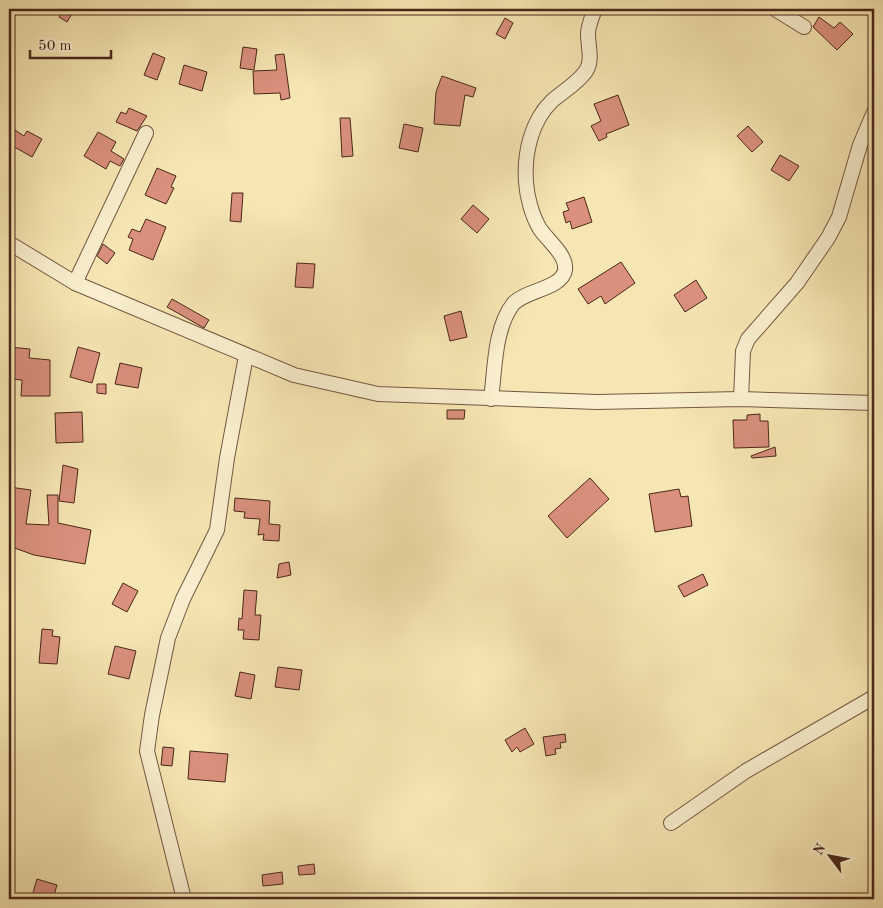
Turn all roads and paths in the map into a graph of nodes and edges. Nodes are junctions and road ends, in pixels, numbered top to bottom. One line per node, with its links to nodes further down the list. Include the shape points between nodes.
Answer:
1 (595, 9): 9 (street, via 588,33 590,62 585,72 540,115 533,129 528,157 526,182 532,210 540,228 563,260 565,271 551,286 526,294 514,303 507,314 501,332)
2 (775, 9): 3 (street)
3 (804, 27)
4 (874, 112): 10 (street, via 860,145 839,217 828,238 796,283 748,339 743,351)
5 (146, 133): 7 (street)
6 (9, 243): 7 (street)
7 (75, 283): 8 (street)
8 (246, 356): 9 (street, via 294,375 378,394); 14 (street, via 217,530 168,638 147,751)
9 (491, 399): 10 (street, via 596,402)
10 (741, 399): 11 (street)
11 (874, 403)
12 (874, 697): 13 (street, via 746,771)
13 (671, 823)
14 (184, 899)

